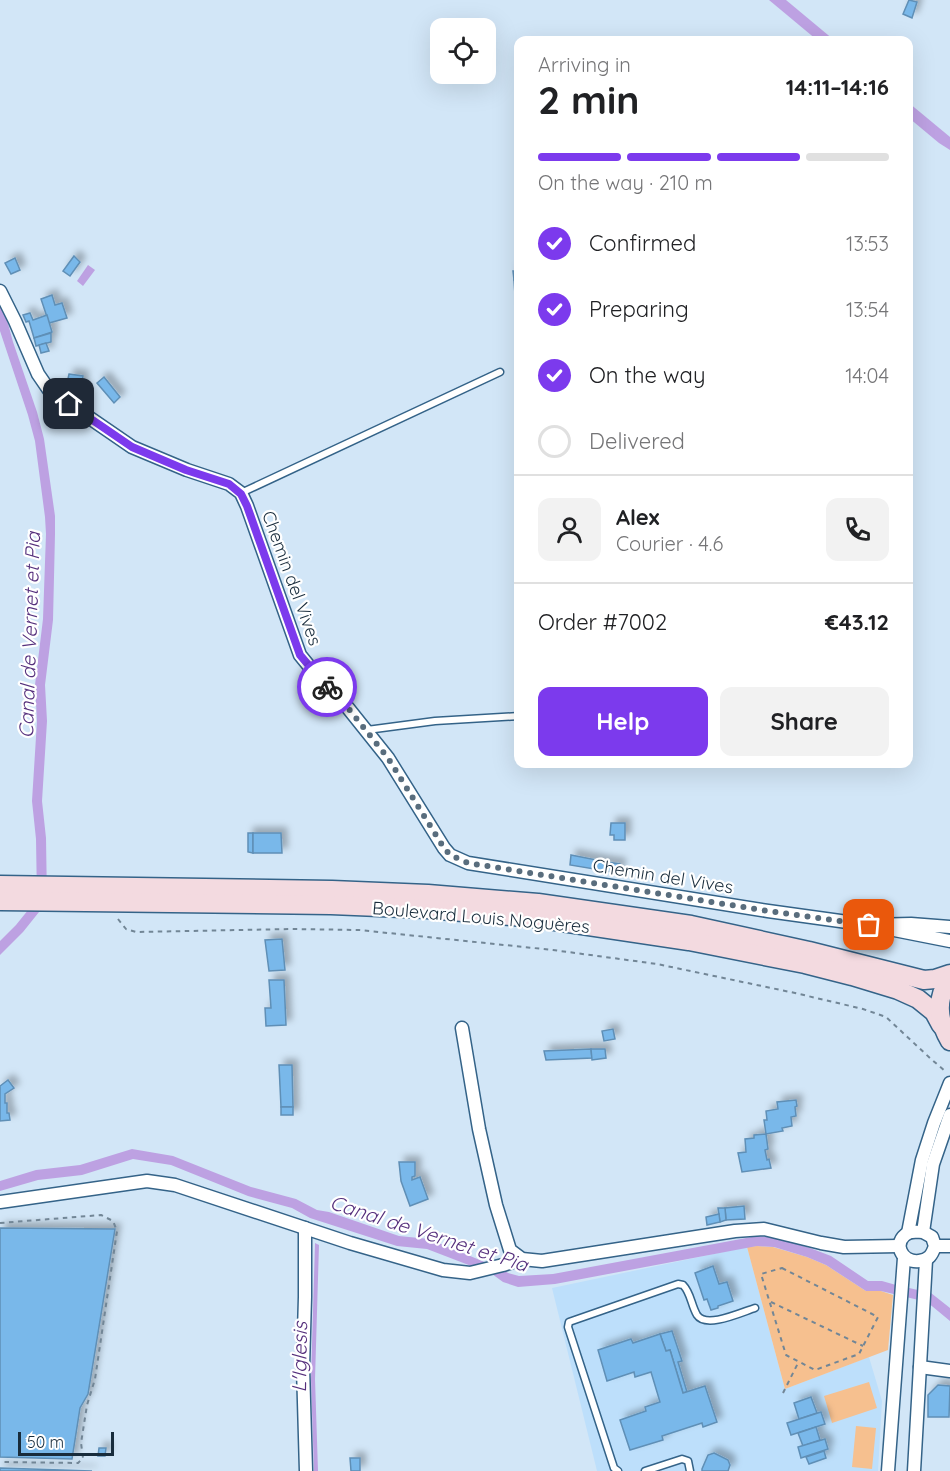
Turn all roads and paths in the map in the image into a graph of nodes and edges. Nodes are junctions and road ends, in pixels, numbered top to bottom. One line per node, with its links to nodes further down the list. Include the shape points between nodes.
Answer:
1 (0, 291): 3 (street, via 38,374 50,390 132,447 229,484)
2 (500, 372): 3 (lane)
3 (241, 494): 5 (street, Chemin del Vives, via 300,655)
4 (514, 716): 5 (lane)
5 (367, 730): 11 (street, Chemin del Vives, via 444,848 468,863)
6 (0, 885): 7 (main road, Boulevard Louis Noguères)
7 (26, 893): 8 (main road, Boulevard Louis Noguères); 9 (main road, Boulevard Louis Noguères)
8 (59, 894): 14 (main road, Boulevard Louis Noguères, via 332,890 538,903 691,925 924,980); 17 (main road, Boulevard Louis Noguères, via 427,909 535,918 689,940 805,964 898,990 934,1012)
9 (0, 900)
10 (116, 916): 18 (path, via 126,929 136,932 359,930 657,964 886,1017)
11 (869, 925): 12 (street, Chemin del Vives); 13 (street, Chemin del Vives)
12 (950, 927)
13 (950, 940)
14 (950, 974)
15 (950, 979): 17 (main road, via 941,995 939,1010)
16 (462, 1028): 29 (street, via 496,1205 510,1250)
17 (948, 1037)
18 (950, 1074)
19 (950, 1083): 25 (street, via 922,1160)
20 (950, 1115): 24 (street, via 933,1164)
21 (0, 1202): 23 (street, via 147,1181 175,1185)
22 (0, 1222): 38 (path, via 101,1215 113,1221 117,1231 95,1379 81,1443 83,1458 78,1463)
23 (305, 1228): 29 (street, via 442,1270 470,1272); 39 (street)
24 (922, 1232): 25 (street); 26 (street, via 932,1238)
25 (908, 1233): 28 (street, via 902,1239)
26 (935, 1246): 27 (street); 30 (street)
27 (950, 1246)
28 (902, 1252): 29 (street, via 844,1247 764,1229 542,1261); 30 (street, via 913,1261); 43 (street)
29 (522, 1259)
30 (926, 1260): 35 (street)
31 (770, 1301): 33 (path); 33 (path, via 761,1274 782,1268 878,1317); 34 (path, via 786,1355)
32 (755, 1308): 40 (lane, via 708,1321 698,1316 687,1289 678,1284 569,1322)
33 (863, 1346): 34 (path, via 859,1354 815,1370)
34 (798, 1361): 37 (path)
35 (920, 1367): 36 (street); 44 (street)
36 (950, 1371)
37 (783, 1393)
38 (0, 1462)
39 (306, 1471)
40 (618, 1471)
41 (645, 1471): 42 (lane, via 682,1459 688,1461)
42 (690, 1471)
43 (888, 1471)
44 (914, 1471)

